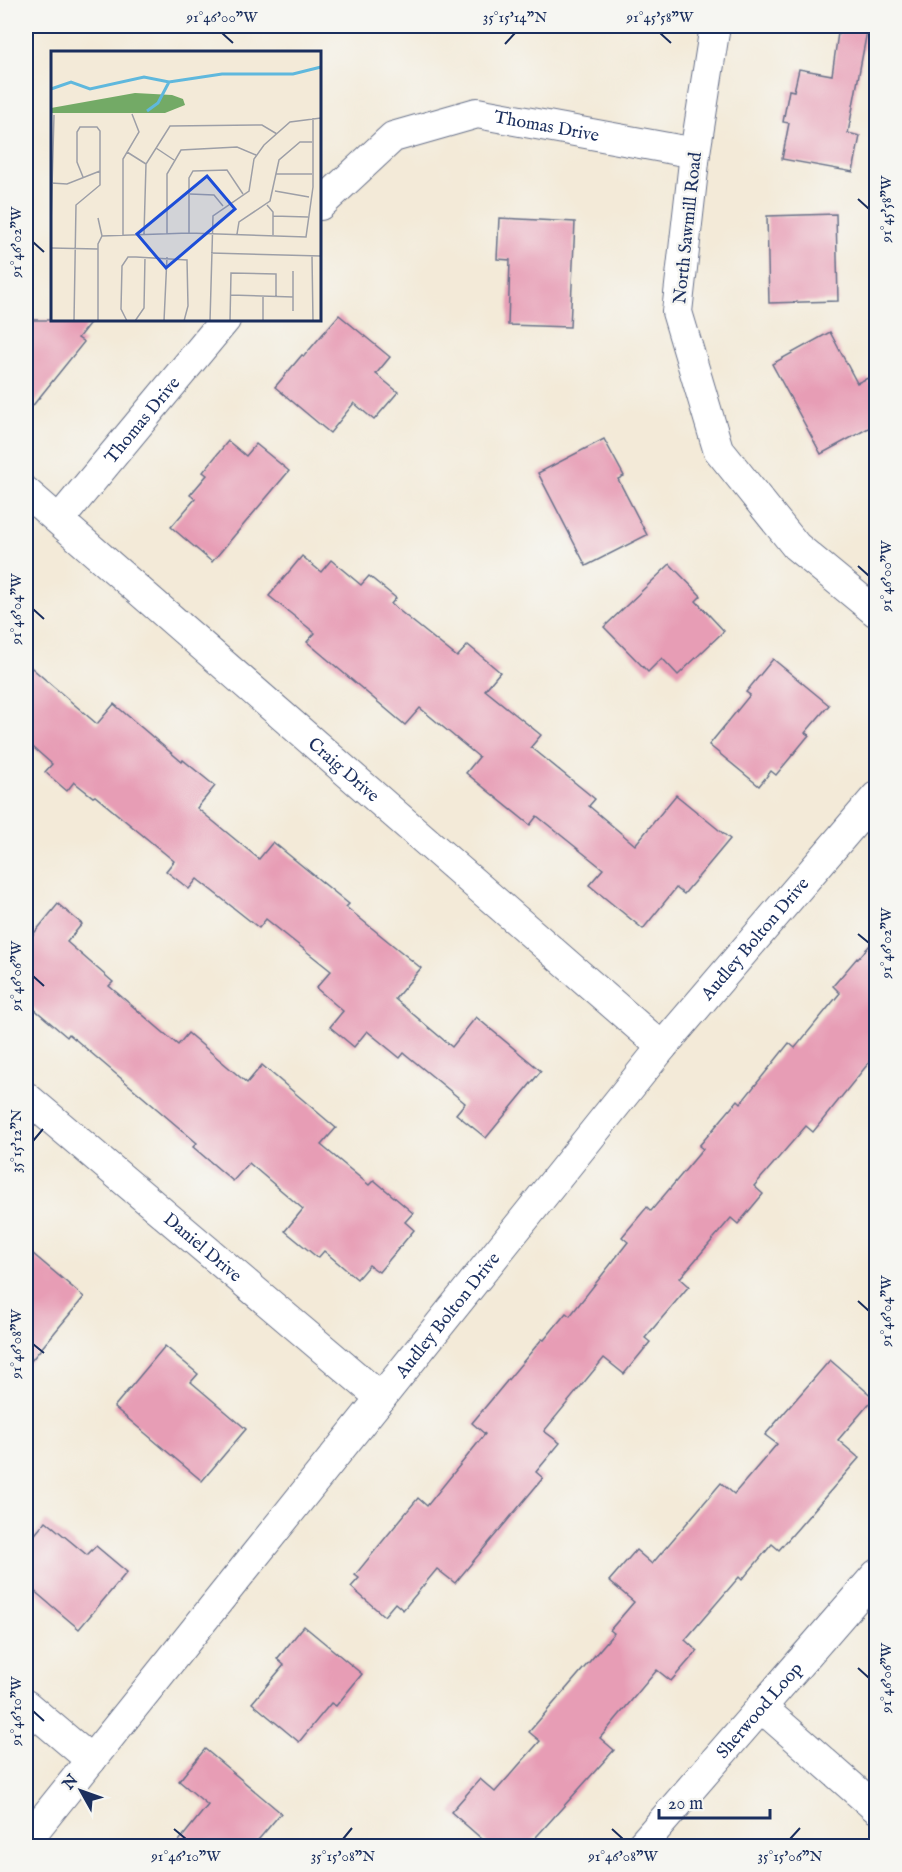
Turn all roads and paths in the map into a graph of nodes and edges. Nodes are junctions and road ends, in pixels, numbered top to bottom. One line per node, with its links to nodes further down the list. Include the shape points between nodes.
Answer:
1 (715, 26): 2 (street, North Sawmill Road)
2 (695, 153): 3 (street, Thomas Drive, via 477,113 393,137); 7 (street, North Sawmill Road, via 677,312 718,449 796,546)
3 (321, 204)
4 (224, 321): 6 (street, Thomas Drive)
5 (26, 492): 6 (street, Craig Drive)
6 (59, 520): 9 (street, Craig Drive)
7 (876, 612)
8 (876, 797): 9 (street, Audley Bolton Drive)
9 (662, 1047): 11 (street, Audley Bolton Drive)
10 (26, 1097): 11 (street, Daniel Drive)
11 (381, 1398): 15 (street, Audley Bolton Drive)
12 (876, 1575): 14 (street, Sherwood Loop)
13 (26, 1705): 15 (street)
14 (761, 1707): 16 (street); 18 (street, Sherwood Loop)
15 (90, 1760): 17 (street, Audley Bolton Drive)
16 (876, 1808)
17 (26, 1841)
18 (642, 1846)

